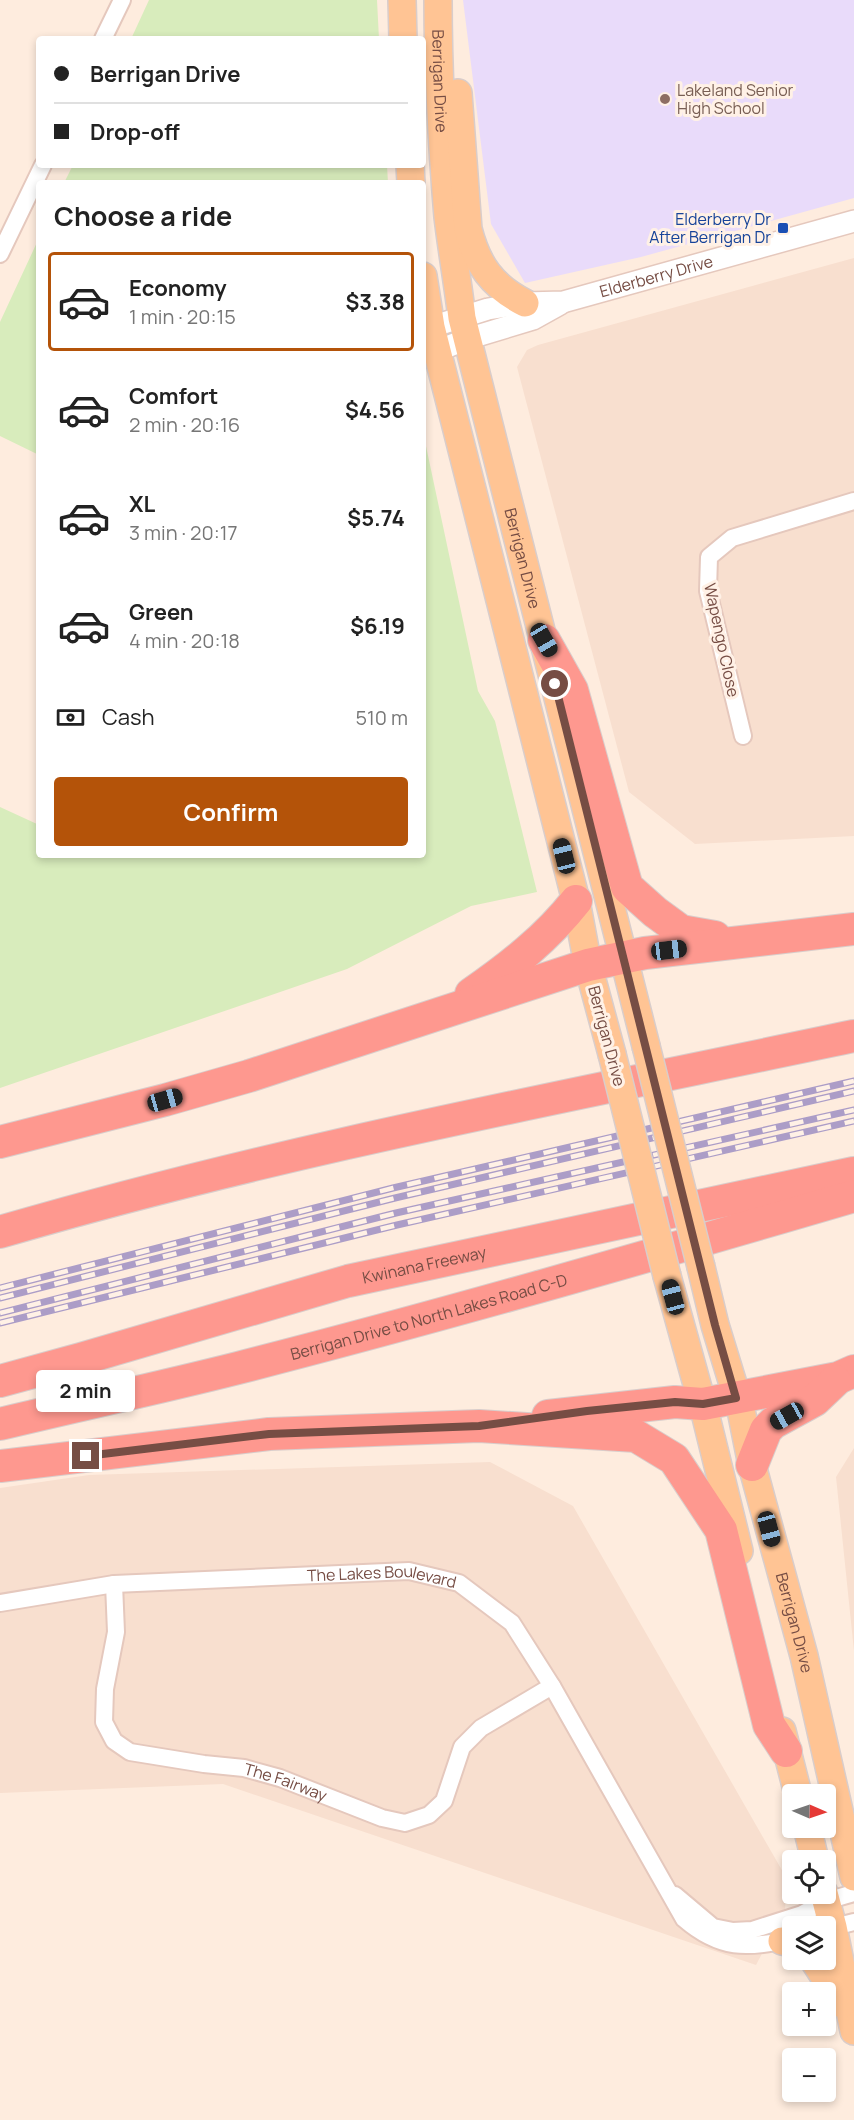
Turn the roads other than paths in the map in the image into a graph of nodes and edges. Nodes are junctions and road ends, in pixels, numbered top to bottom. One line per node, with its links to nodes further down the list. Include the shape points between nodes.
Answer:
1 (122, 0): 5 (street)
2 (402, 0): 6 (main road)
3 (438, 0): 13 (main road, Berrigan Drive, via 444,168)
4 (443, 0): 12 (main road, via 455,43 468,229 473,248 496,285)
5 (104, 36)
6 (403, 36)
7 (42, 168): 9 (street)
8 (854, 221): 11 (street, Elderberry Drive)
9 (0, 254)
10 (426, 293): 14 (main road, Berrigan Drive)
11 (563, 302): 12 (street, Elderberry Drive); 13 (street, Elderberry Drive, via 533,319)
12 (525, 303): 13 (street, Elderberry Drive, via 488,309)
13 (465, 329): 14 (street, Elderberry Drive); 16 (main road, Berrigan Drive)
14 (434, 339): 18 (main road, Berrigan Drive)
15 (854, 501): 17 (street, Wapengo Close, via 732,538 709,556 708,591)
16 (544, 640): 20 (highway, via 572,690 627,887 681,931); 21 (main road, Berrigan Drive)
17 (743, 736)
18 (576, 901): 22 (main road, Berrigan Drive); 23 (highway, via 551,931 494,978)
19 (854, 929): 20 (highway)
20 (740, 941): 21 (highway)
21 (625, 958): 22 (highway); 31 (main road, Berrigan Drive, bridge)
22 (588, 965): 23 (highway); 32 (main road, Berrigan Drive, bridge)
23 (448, 1009): 25 (highway, via 249,1076)
24 (854, 1036): 28 (highway, via 361,1141 184,1182)
25 (0, 1142)
26 (854, 1173): 30 (highway, Kwinana Freeway, via 348,1281)
27 (854, 1196): 33 (highway, Berrigan Drive to North Lakes Road C-D, via 353,1338)
28 (3, 1231)
29 (846, 1374): 31 (highway); 35 (highway, via 815,1400 773,1423 766,1430)
30 (0, 1381)
31 (736, 1398): 32 (highway); 35 (main road, Berrigan Drive)
32 (703, 1404): 34 (highway, via 675,1402); 40 (main road, Berrigan Drive)
33 (0, 1424)
34 (479, 1426): 36 (highway, via 269,1434); 40 (highway, via 636,1436 674,1459 722,1530 770,1725)
35 (752, 1465): 42 (main road, Berrigan Drive, via 804,1656)
36 (0, 1466)
37 (114, 1584): 38 (street, The Lakes Boulevard); 39 (street, The Lakes Boulevard, via 409,1571 459,1583 512,1623); 39 (street, The Fairway, via 116,1632 105,1689 104,1722 114,1741 130,1752 244,1768 280,1778 382,1818 405,1823 429,1815 444,1801 462,1747 481,1728)
38 (0, 1603)
39 (552, 1686): 43 (street, The Lakes Boulevard)
40 (786, 1751): 41 (main road, Berrigan Drive)
41 (795, 1784)
42 (854, 1877)
43 (670, 1891): 45 (street, The Lakes Boulevard, via 713,1927 733,1931 752,1930 802,1914); 46 (street, The Lakes Boulevard, via 684,1919 712,1938 751,1947)
44 (854, 1893): 45 (street, The Lakes Boulevard)
45 (833, 1915): 48 (main road)
46 (782, 1942)
47 (820, 1970): 48 (main road)
48 (852, 2025)

